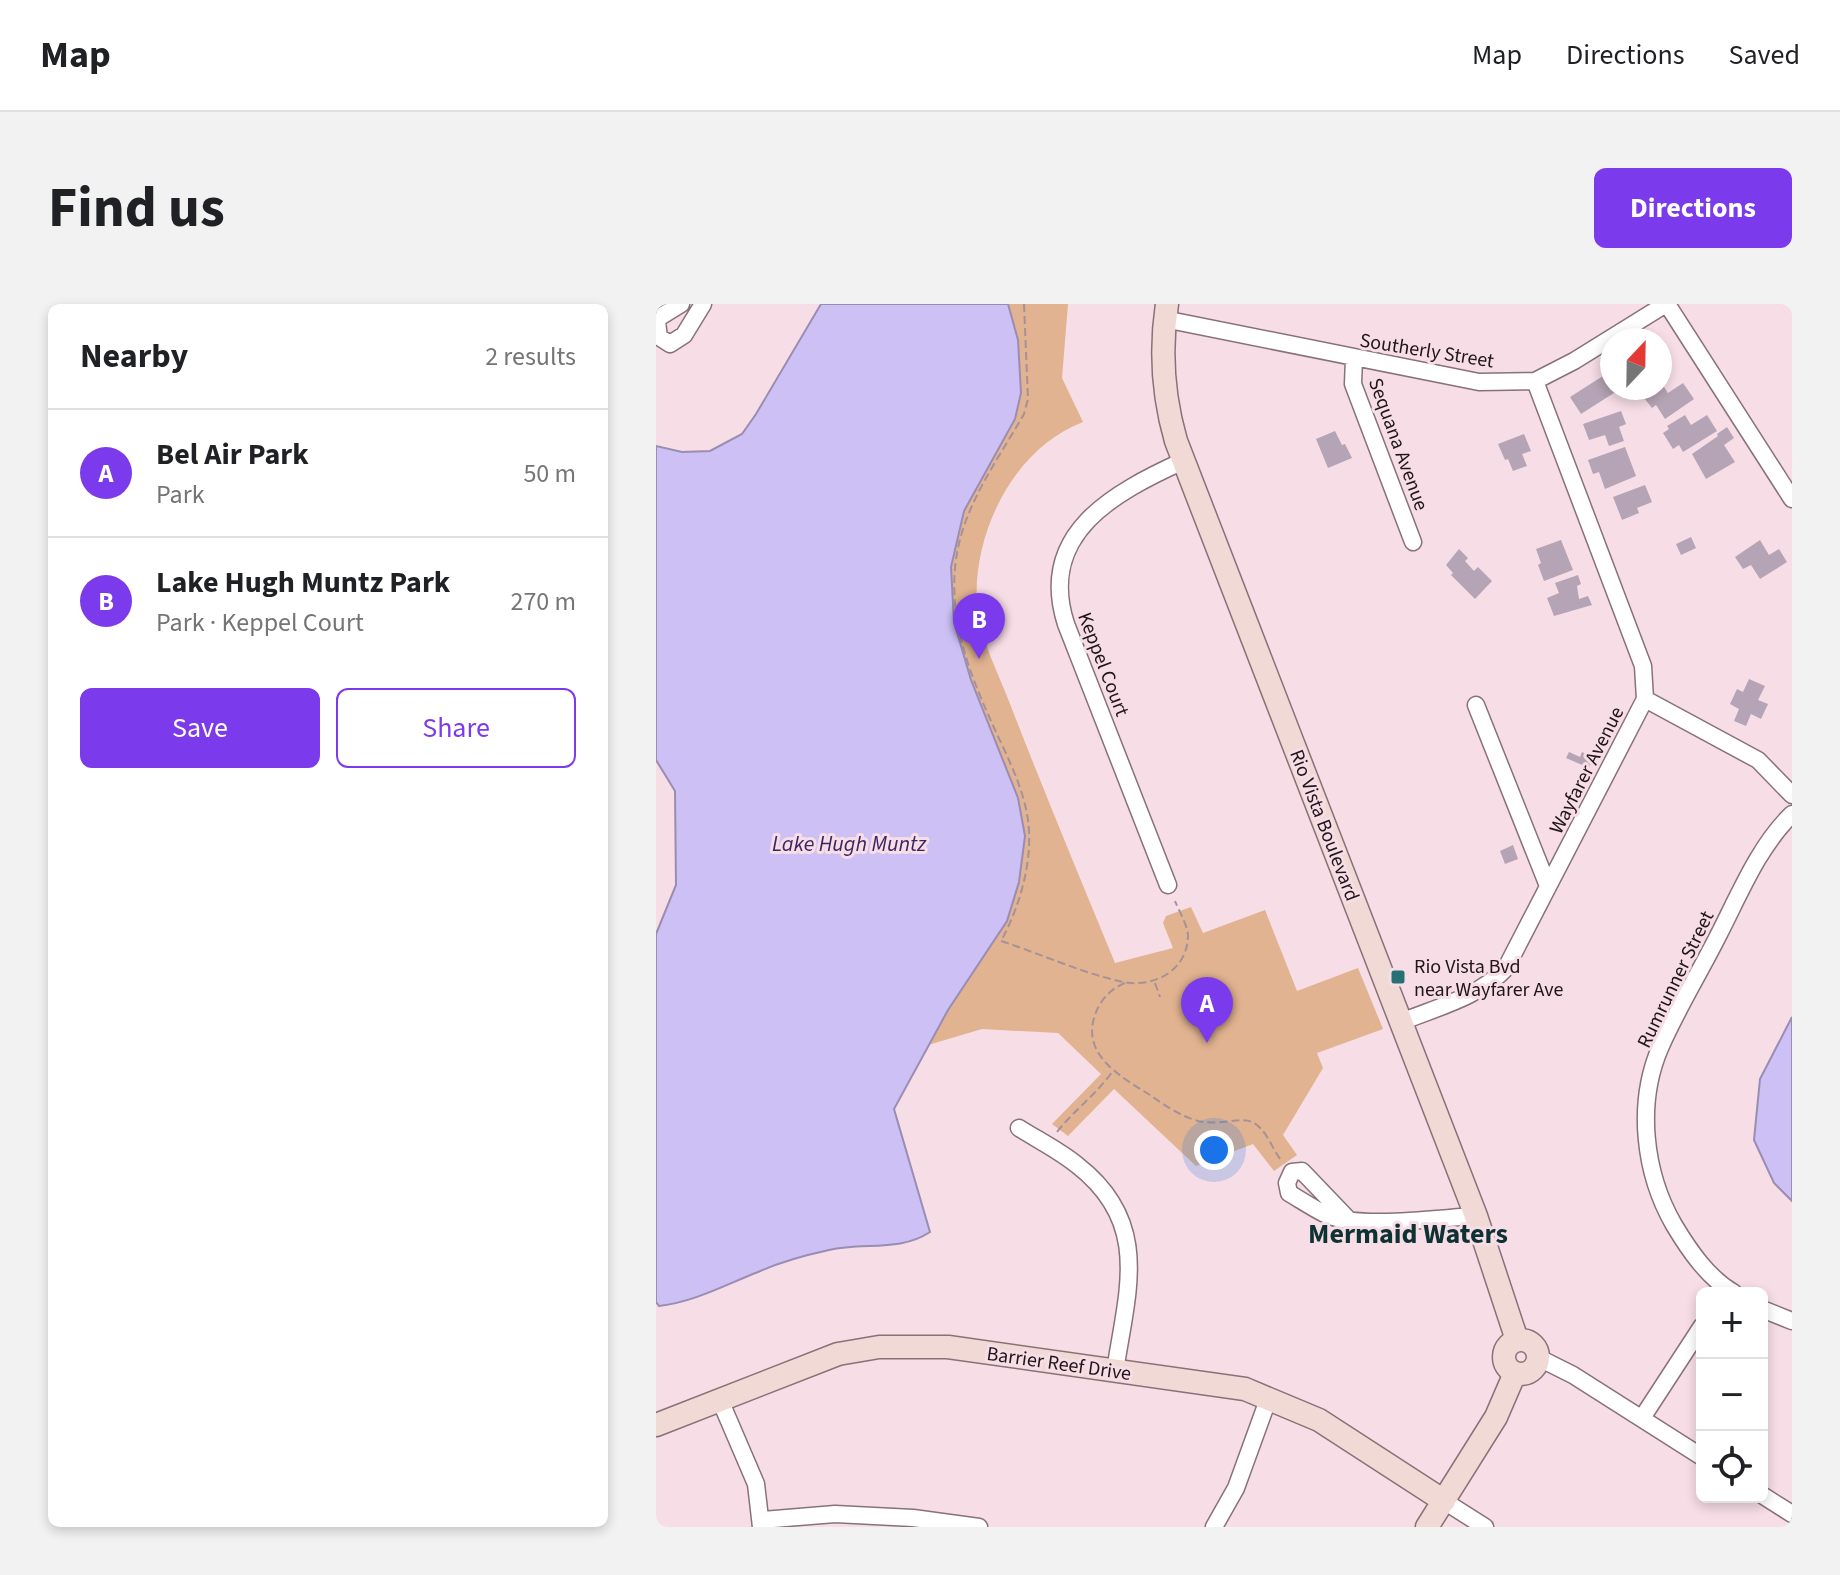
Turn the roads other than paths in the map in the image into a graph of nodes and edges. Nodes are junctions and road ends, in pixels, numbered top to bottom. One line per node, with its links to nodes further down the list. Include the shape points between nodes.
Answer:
1 (681, 304): 2 (street, via 657,322 656,331 670,344 684,335)
2 (703, 304)
3 (1666, 304): 6 (street, Southerly Street); 8 (street)
4 (1166, 312): 5 (street, Southerly Street); 7 (street, Rio Vista Boulevard, via 1165,395)
5 (1354, 358): 6 (street, Southerly Street, via 1479,382); 9 (street, Sequana Avenue, via 1353,384)
6 (1535, 381): 10 (street, Wayfarer Avenue, via 1643,666)
7 (1183, 461): 14 (street, Keppel Court, via 1128,489 1087,518 1069,544 1059,577 1066,624); 16 (street, Rio Vista Boulevard)
8 (1792, 499)
9 (1413, 542)
10 (1645, 699): 12 (street, via 1758,760); 15 (street, Wayfarer Avenue)
11 (1476, 705): 15 (street)
12 (1792, 795)
13 (1792, 814): 20 (street, Rumrunner Street, via 1746,882 1659,1050 1650,1086 1646,1129 1662,1205 1685,1244)
14 (1168, 885)
15 (1548, 886): 16 (street, Wayfarer Avenue, via 1516,951 1495,980)
16 (1401, 1022): 19 (street, Rio Vista Boulevard)
17 (1019, 1128): 26 (street, via 1078,1165 1110,1198 1126,1229 1130,1268)
18 (1292, 1172): 19 (street, via 1289,1193 1329,1216 1370,1221)
19 (1476, 1216): 24 (street, Rio Vista Boulevard)
20 (1723, 1287)
21 (1768, 1311): 22 (street)
22 (1792, 1321)
23 (1696, 1335): 30 (street)
24 (1517, 1340): 25 (street, via 1534,1345); 27 (street, via 1504,1352 1506,1365)
25 (1539, 1358): 27 (street, via 1529,1373); 30 (street)
26 (1115, 1371): 28 (street, Barrier Reef Drive, via 1224,1385); 29 (street, Barrier Reef Drive, via 948,1347 879,1347 821,1359)
27 (1515, 1373): 34 (street, via 1496,1417)
28 (1269, 1397): 34 (street, Barrier Reef Drive, via 1319,1420); 38 (street, via 1236,1488)
29 (720, 1400): 31 (street, Barrier Reef Drive); 36 (street, via 756,1484)
30 (1642, 1418): 32 (street)
31 (656, 1425)
32 (1696, 1453)
33 (1768, 1499): 35 (street)
34 (1444, 1501): 39 (street); 40 (street)
35 (1792, 1514)
36 (761, 1524): 37 (street, via 835,1514)
37 (979, 1527)
38 (1214, 1527)
39 (1427, 1527)
40 (1485, 1527)

